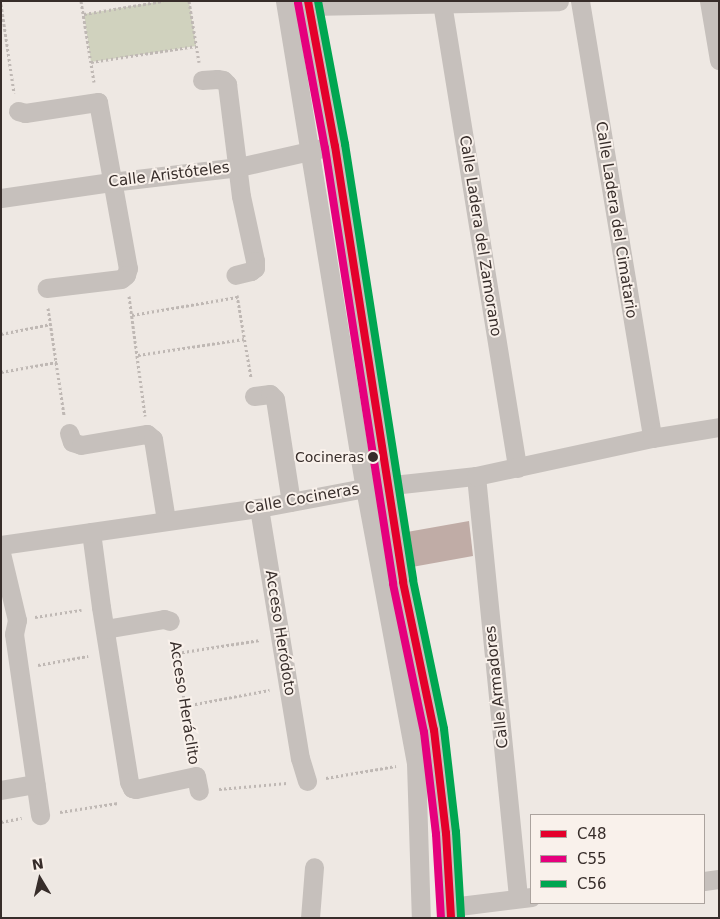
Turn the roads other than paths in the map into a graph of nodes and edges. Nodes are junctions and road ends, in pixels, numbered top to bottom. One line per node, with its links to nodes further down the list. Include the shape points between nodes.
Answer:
1 (285, 1): 11 (street)
2 (559, 1): 5 (street)
3 (580, 1): 20 (street, Calle Ladera del Cimatario)
4 (709, 1): 7 (street)
5 (442, 3): 6 (street); 21 (street, Calle Ladera del Zamorano)
6 (308, 4): 10 (street)
7 (719, 60)
8 (202, 80): 12 (street, via 223,80 226,84)
9 (18, 111): 13 (street, via 25,113 98,102)
10 (335, 146): 11 (street, Calle Aristóteles); 23 (street)
11 (311, 150): 12 (street, Calle Aristóteles); 24 (street)
12 (239, 167): 13 (street, Calle Aristóteles); 15 (street, via 241,196 255,268)
13 (111, 182): 14 (street, Calle Aristóteles); 16 (street, via 128,268 126,275 121,279)
14 (1, 198)
15 (235, 275)
16 (47, 288)
17 (254, 396): 25 (street, via 270,394 275,399)
18 (719, 427): 20 (street, Calle Cocineras)
19 (69, 433): 27 (street, via 72,442 81,445 147,434 153,439)
20 (652, 438): 21 (street, Calle Cocineras)
21 (517, 468): 22 (street, Calle Cocineras)
22 (476, 476): 23 (street, Calle Cocineras); 42 (street, Calle Armadores)
23 (389, 485): 24 (street, Calle Cocineras); 43 (street, via 404,582 434,730)
24 (365, 488): 25 (street, Calle Cocineras); 45 (street, via 416,763)
25 (291, 502): 26 (street, Calle Cocineras)
26 (259, 508): 27 (street, Calle Cocineras); 34 (street, Acceso Heródoto, via 300,758)
27 (166, 520): 28 (street, Calle Cocineras)
28 (91, 532): 29 (street, Calle Cocineras); 33 (street, Acceso Heráclito)
29 (1, 545)
30 (1, 553): 32 (street)
31 (170, 621): 33 (street, Acceso Heráclito, via 164,619)
32 (11, 630): 36 (street, via 20,668)
33 (105, 630): 35 (street, Acceso Heráclito, via 132,788)
34 (307, 781)
35 (197, 783)
36 (35, 784): 37 (street); 38 (street)
37 (1, 790)
38 (40, 815)
39 (314, 867): 44 (street)
40 (719, 879): 41 (street)
41 (705, 881)
42 (525, 897): 43 (street)
43 (451, 912)
44 (310, 918)
45 (421, 918)

